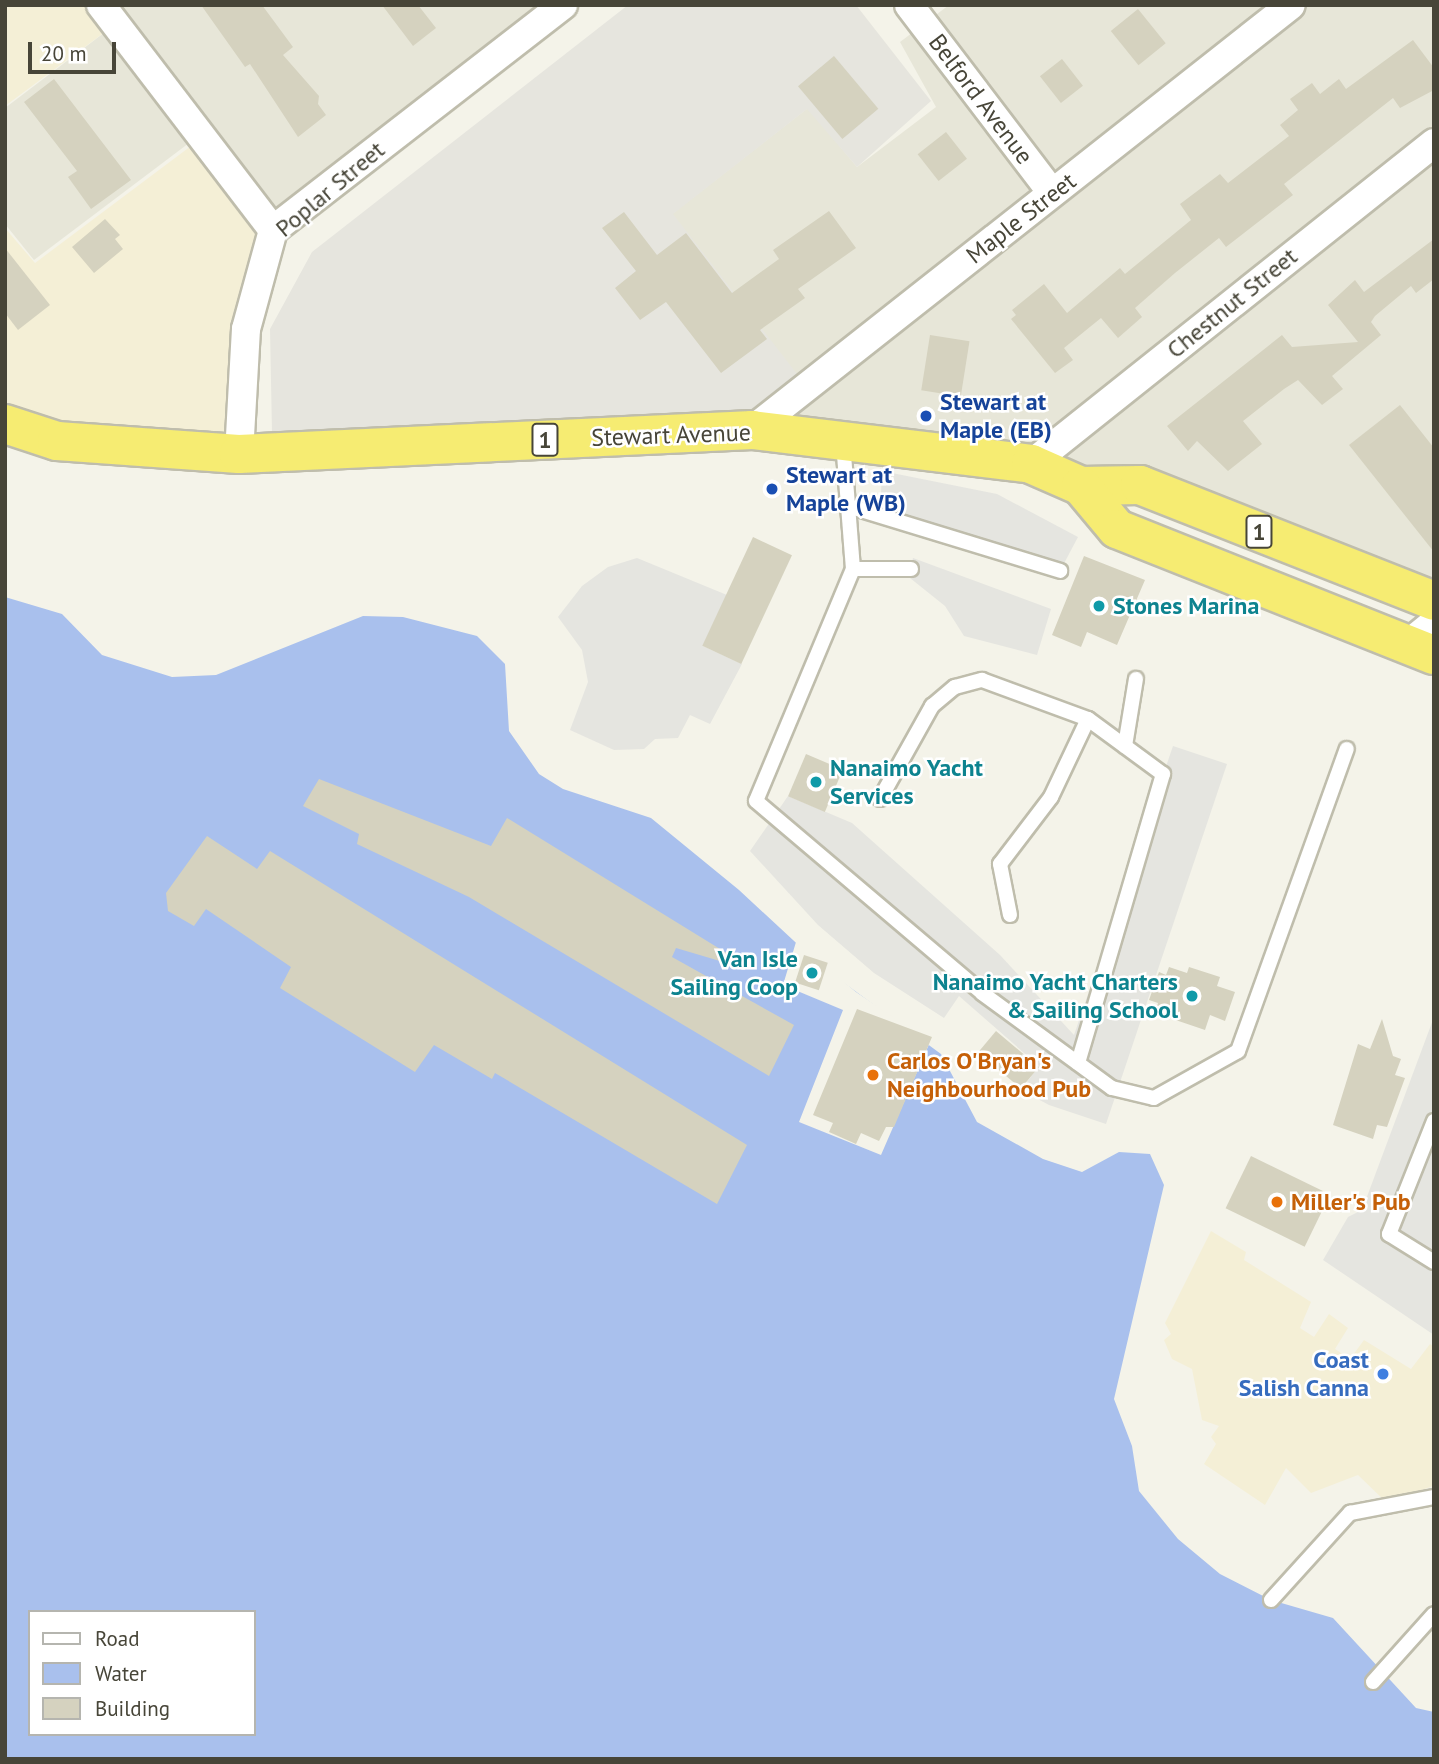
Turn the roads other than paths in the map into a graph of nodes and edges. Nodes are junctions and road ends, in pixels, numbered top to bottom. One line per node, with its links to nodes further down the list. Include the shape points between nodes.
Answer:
1 (101, 5): 7 (street)
2 (563, 5): 7 (street, Poplar Street)
3 (909, 5): 6 (street, Belford Avenue)
4 (1291, 5): 6 (street, Maple Street)
5 (1434, 142): 12 (street, Chestnut Street)
6 (1052, 193): 9 (street, Maple Street)
7 (273, 230): 11 (street, Poplar Street, via 246,329)
8 (5, 425): 11 (highway, Stewart Avenue / 1, via 57,441)
9 (752, 430): 10 (highway, Stewart Avenue / 1); 11 (highway, Stewart Avenue / 1)
10 (843, 441): 12 (highway, Stewart Avenue / 1); 14 (lane)
11 (239, 454)
12 (1031, 464): 13 (highway, Stewart Avenue / 1)
13 (1081, 486): 18 (highway, Stewart Avenue / 1, via 1140,485); 19 (highway, Stewart Avenue / 1, via 1116,529)
14 (848, 506): 15 (lane); 17 (lane)
15 (853, 569): 16 (lane); 26 (lane, via 756,801 982,993)
16 (911, 569)
17 (1060, 571)
18 (1434, 601)
19 (1426, 640)
20 (1136, 679): 22 (lane)
21 (1088, 719): 22 (lane); 24 (lane, via 982,680 955,687 932,706); 25 (lane, via 1051,797 1000,864)
22 (1125, 746): 26 (lane, via 1163,774)
23 (1347, 749): 26 (lane, via 1238,1051 1154,1098 1112,1088)
24 (880, 799)
25 (1010, 915)
26 (1078, 1063)
27 (1434, 1121): 28 (lane, via 1389,1234)
28 (1434, 1262)
29 (1434, 1497): 30 (lane, via 1350,1513)
30 (1270, 1600)
31 (1434, 1614): 32 (lane)
32 (1373, 1682)

